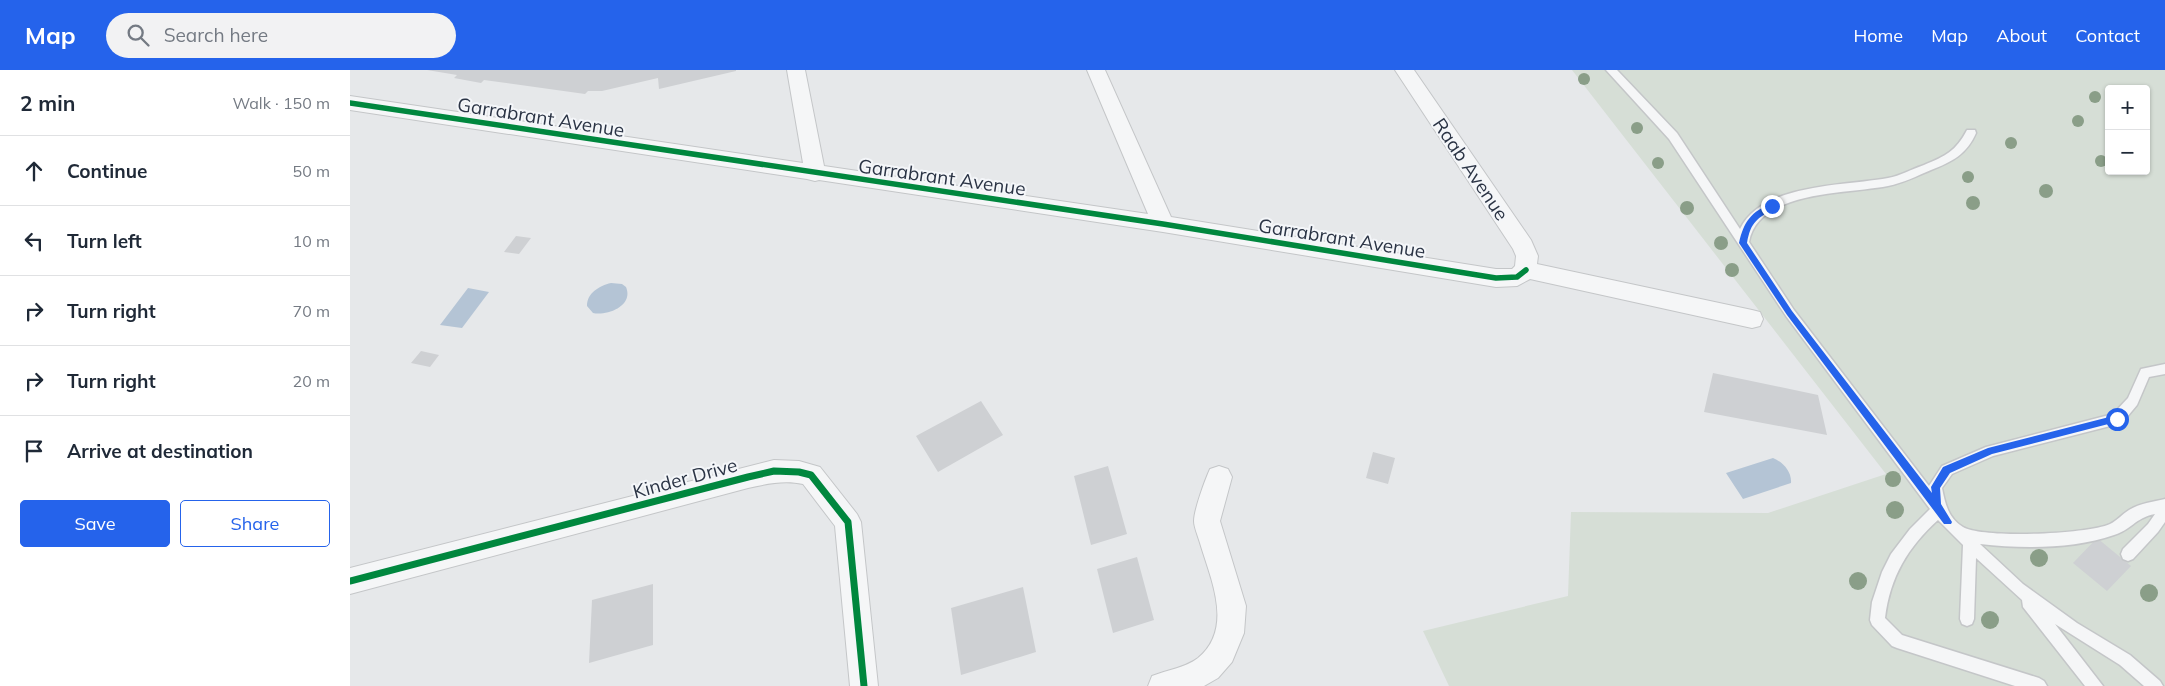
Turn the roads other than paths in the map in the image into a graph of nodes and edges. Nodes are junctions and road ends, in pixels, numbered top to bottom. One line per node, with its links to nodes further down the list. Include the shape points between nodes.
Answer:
1 (796, 70): 7 (street)
2 (1096, 70): 8 (street)
3 (1404, 70): 10 (street, Raab Avenue, via 1523,246 1527,256)
4 (1611, 70): 9 (lane, via 1673,136)
5 (350, 103): 7 (street, Garrabrant Avenue)
6 (1971, 133): 9 (lane, via 1962,151 1902,177 1787,198 1752,219 1746,227)
7 (815, 174): 8 (street, Garrabrant Avenue)
8 (1163, 224): 10 (street, Garrabrant Avenue, via 1496,278 1518,277)
9 (1743, 243): 16 (lane, via 1790,313)
10 (1526, 270): 11 (street)
11 (1752, 319)
12 (2165, 368): 16 (lane, via 2145,374 2133,401 2117,419 1991,451 1946,470 1935,487 1937,506)
13 (1219, 477): 23 (street, via 1207,521 1232,606 1230,633 1222,652 1208,668 1189,680)
14 (2165, 505): 16 (lane, via 2136,513 2113,529 2059,537 1988,539 1964,534)
15 (2165, 510): 18 (lane)
16 (1943, 516): 17 (lane); 24 (lane, via 1912,534 1888,569 1879,600 1878,620 1897,641)
17 (1970, 542): 20 (lane); 21 (lane)
18 (2128, 554)
19 (350, 581): 22 (street, Kinder Drive, via 748,477 774,471 799,472 811,475 848,522)
20 (2018, 589): 25 (lane); 26 (lane, via 2072,628 2125,660)
21 (1967, 619)
22 (864, 686)
23 (1162, 686)
24 (2039, 686)
25 (2095, 686)
26 (2155, 686)

